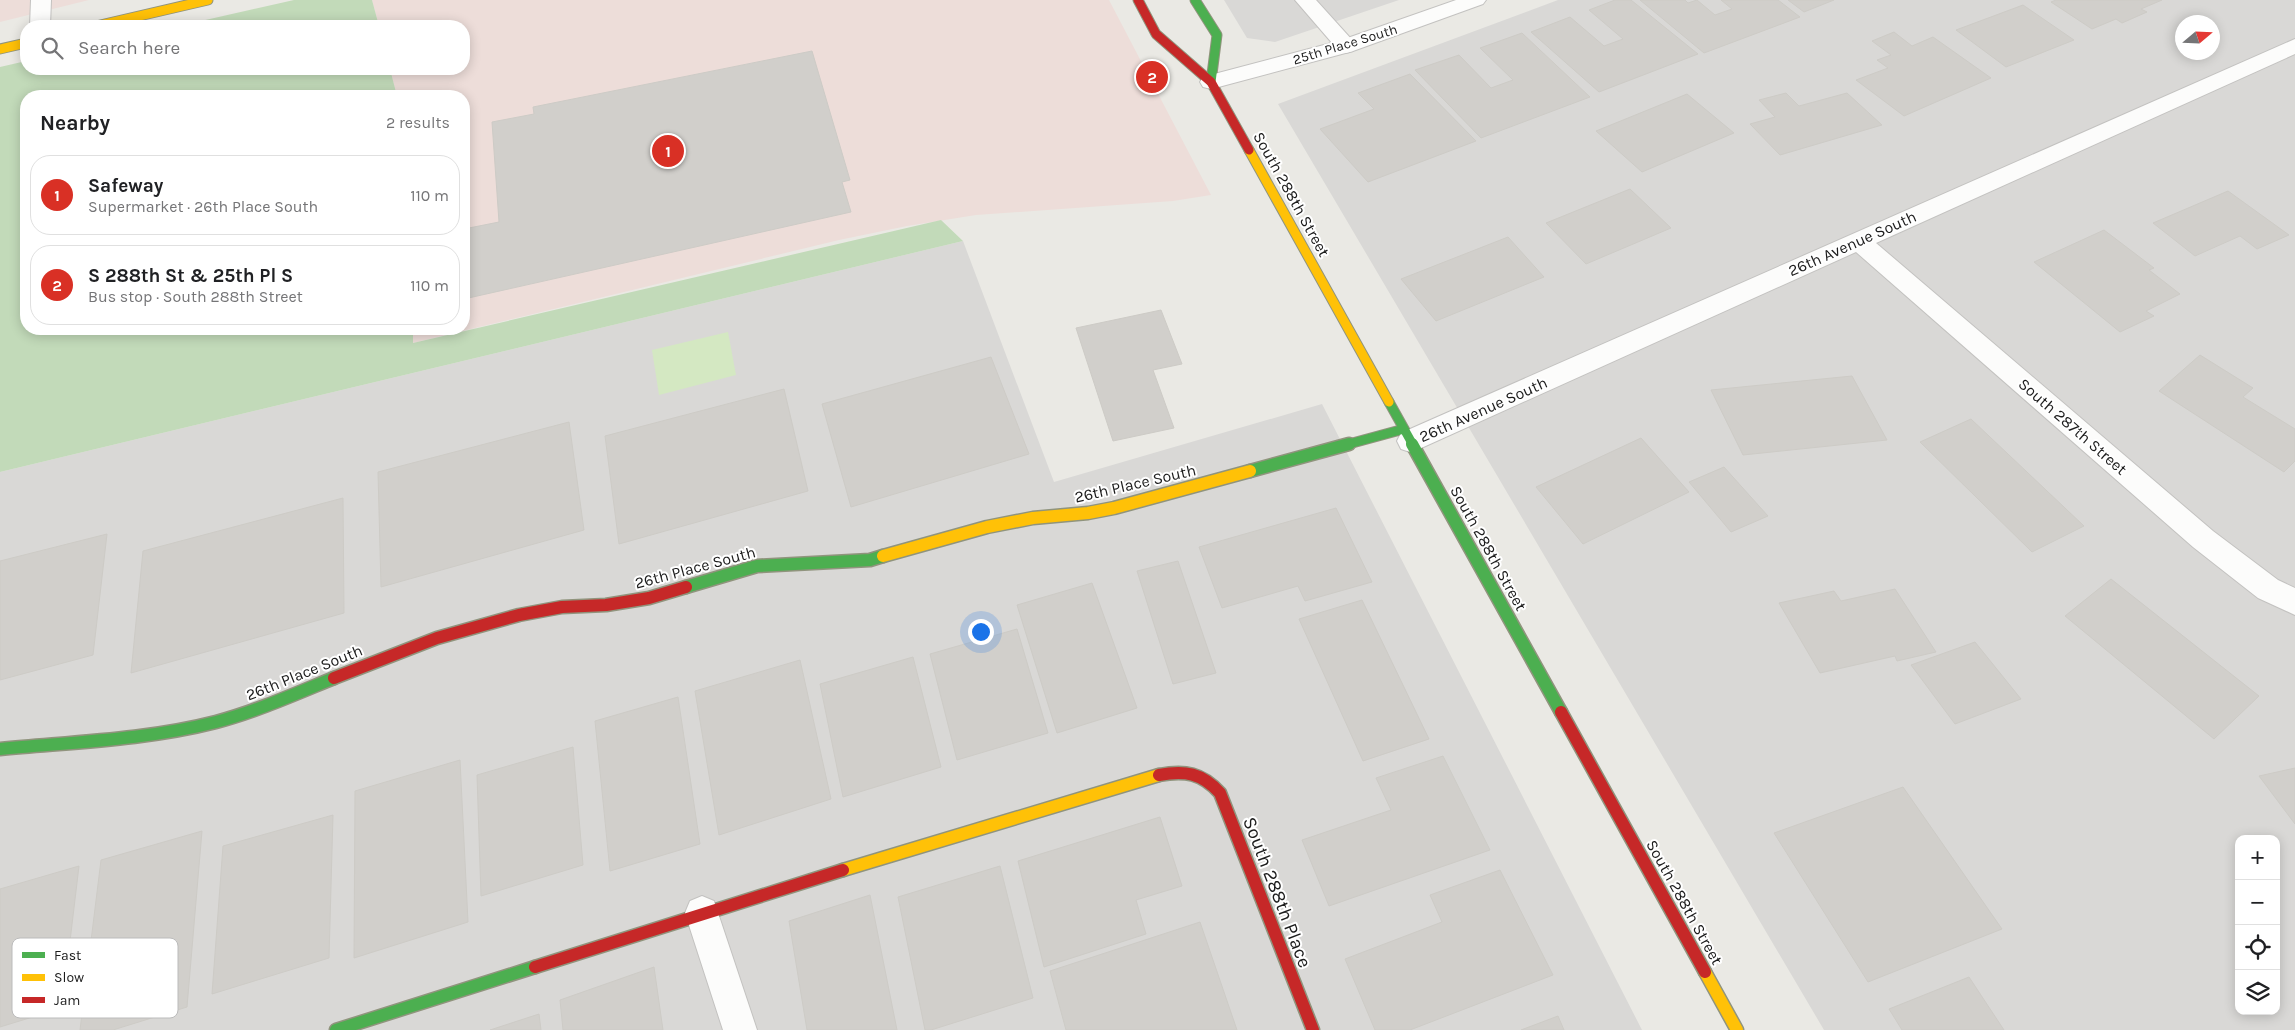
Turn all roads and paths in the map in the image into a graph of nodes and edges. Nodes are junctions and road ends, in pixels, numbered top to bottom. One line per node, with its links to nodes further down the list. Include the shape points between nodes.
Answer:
1 (41, 0): 7 (street)
2 (208, 0): 8 (street)
3 (1138, 0): 13 (street, South 288th Street, via 1156,34)
4 (1195, 0): 13 (street, via 1217,35)
5 (1305, 0): 10 (street)
6 (1476, 0): 10 (street, 25th Place South)
7 (40, 20)
8 (122, 20)
9 (20, 44): 12 (street)
10 (1346, 46): 13 (street, 25th Place South)
11 (2295, 46): 14 (street, 26th Avenue South)
12 (0, 49)
13 (1211, 82): 15 (street, South 288th Street)
14 (1858, 240): 15 (street, 26th Avenue South, via 1456,422); 16 (street, South 287th Street, via 2203,539 2268,589)
15 (1407, 435): 17 (street, 26th Place South, via 1114,508 987,527 870,560 756,566 649,598 549,609 494,621 418,645 253,710 199,726); 22 (street, South 288th Street)
16 (2295, 602)
17 (0, 749)
18 (702, 913): 19 (street); 20 (street); 21 (street, South 288th Place, via 1142,779 1189,771 1212,781 1220,793)
19 (336, 1030)
20 (740, 1030)
21 (1313, 1030)
22 (1737, 1030)

